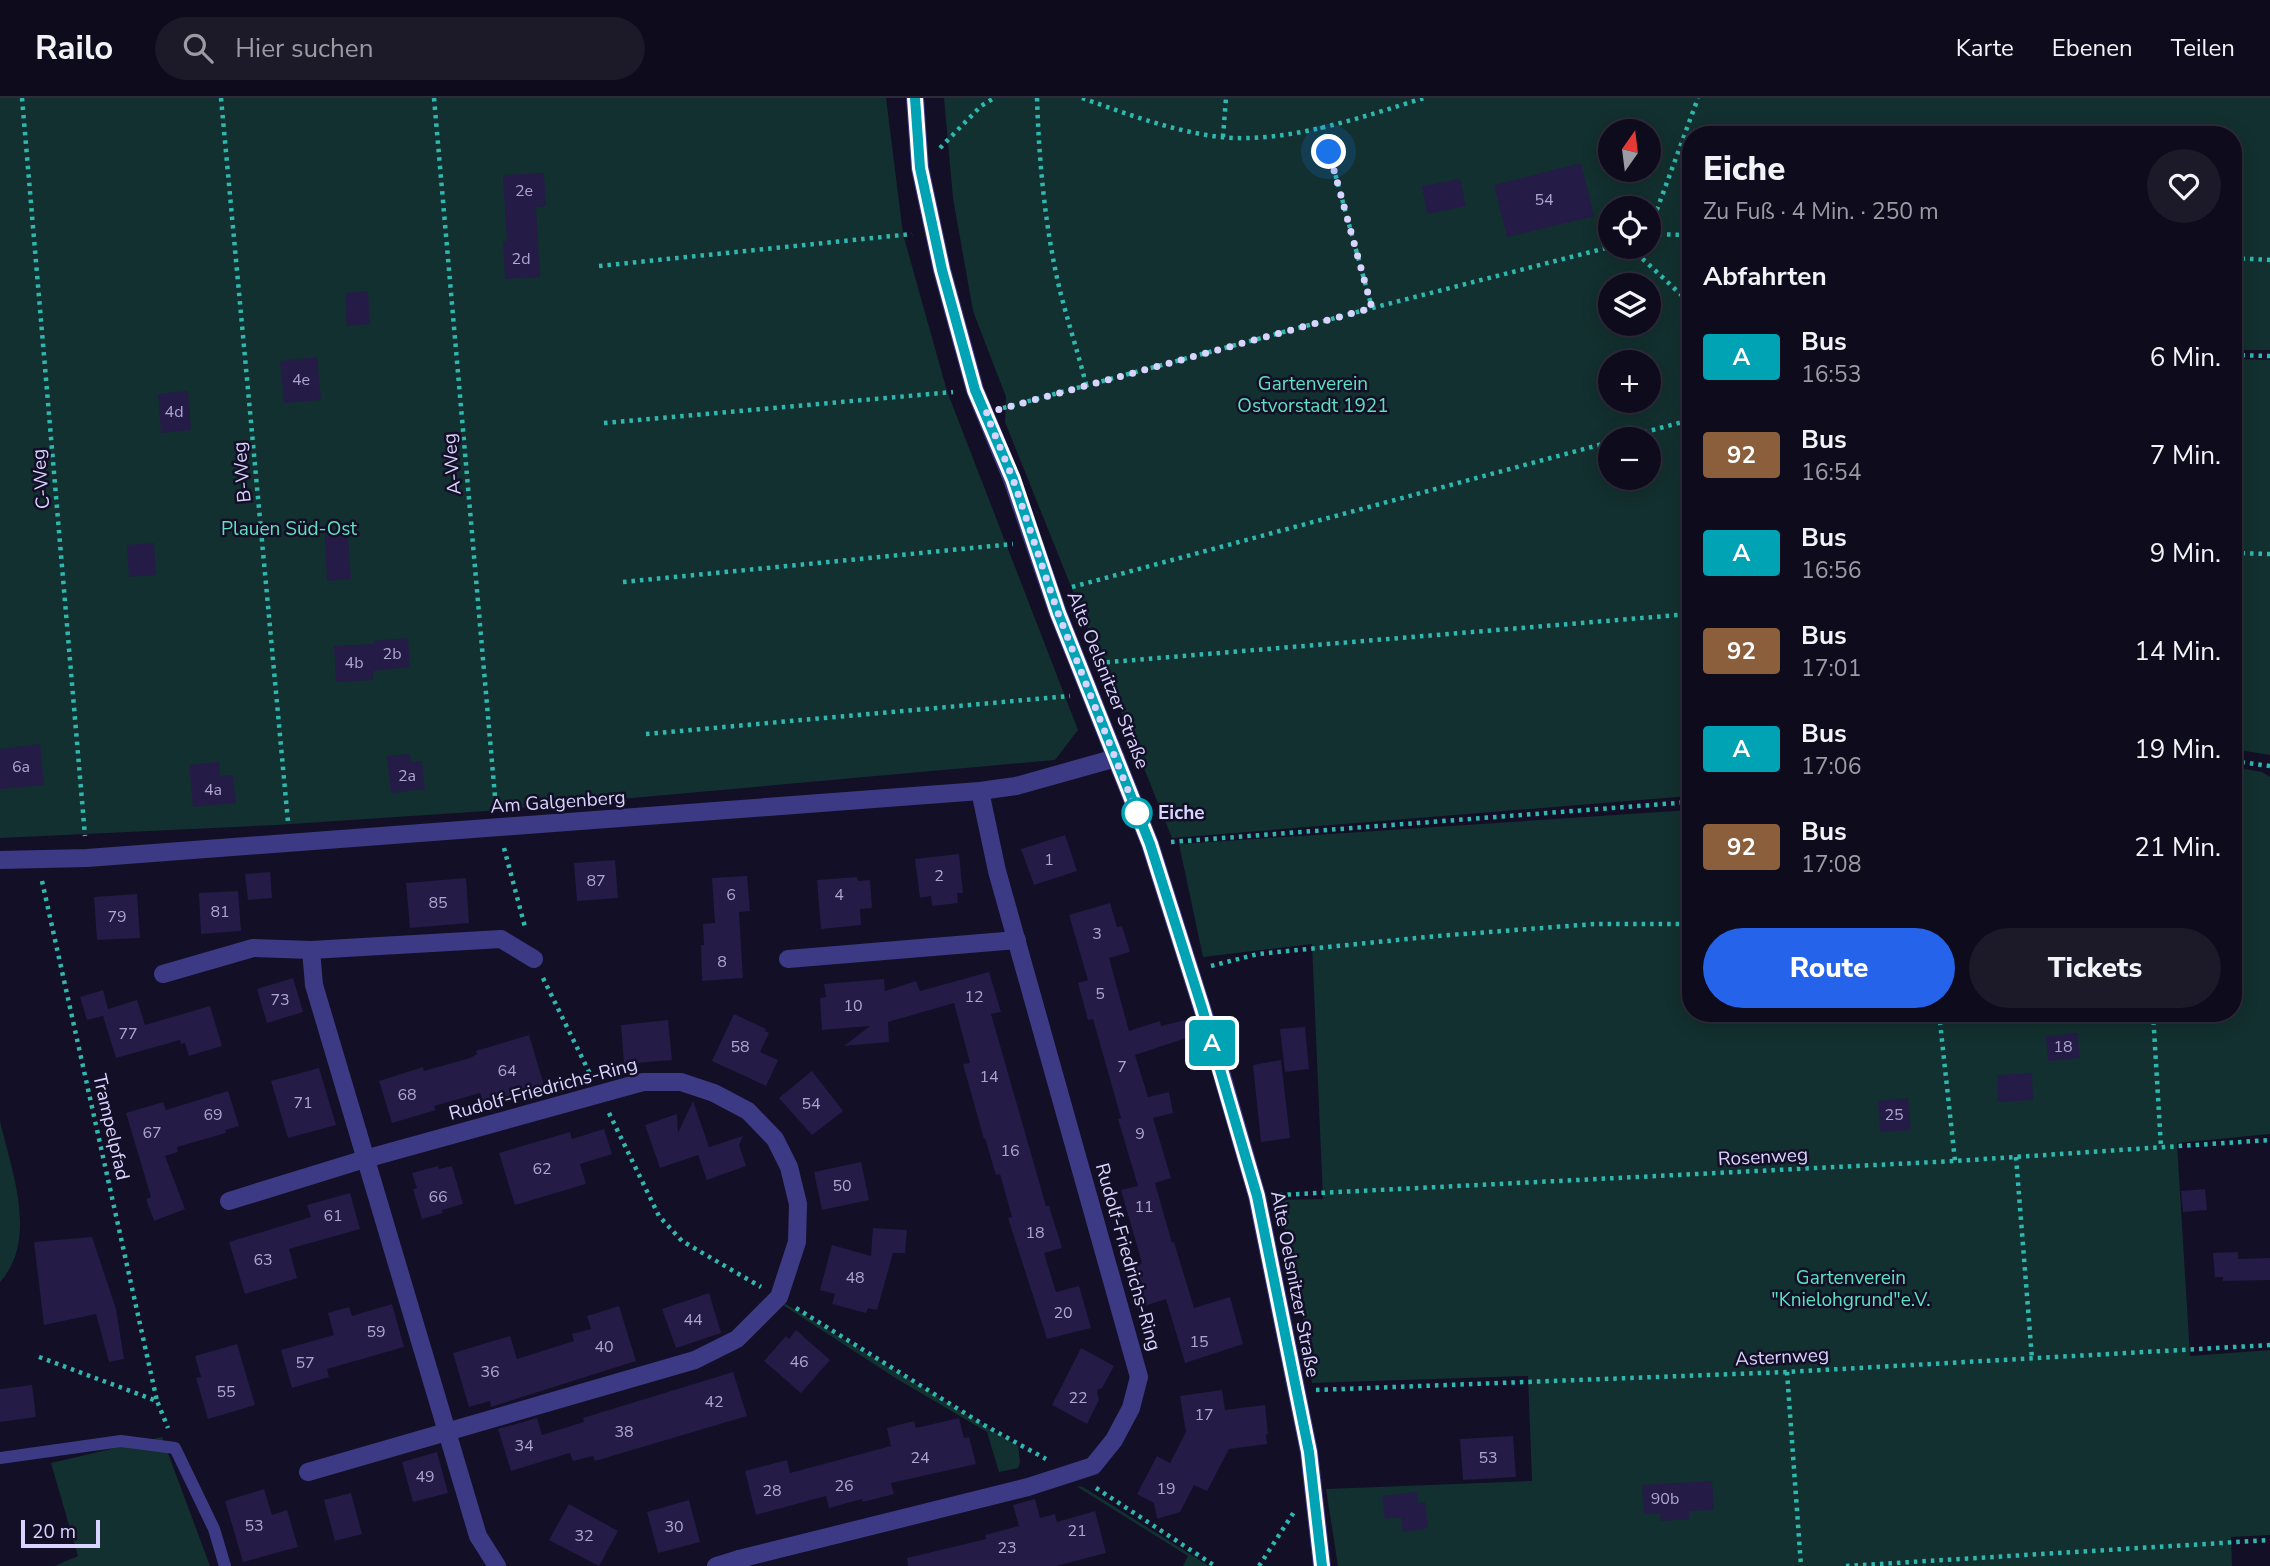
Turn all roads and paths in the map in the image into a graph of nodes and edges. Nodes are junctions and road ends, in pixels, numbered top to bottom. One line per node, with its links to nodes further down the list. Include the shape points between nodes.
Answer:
1 (22, 98): 53 (path, C-Weg)
2 (221, 98): 51 (path, B-Weg)
3 (434, 98): 50 (path, A-Weg)
4 (915, 98): 15 (street, Alte Oelsnitzer Straße)
5 (994, 98): 15 (path)
6 (1037, 98): 29 (path, via 1039,164 1060,291)
7 (1082, 98): 13 (path, via 1153,123)
8 (1226, 98): 13 (path)
9 (1424, 98): 11 (path)
10 (1698, 98): 12 (path)
11 (1322, 126): 13 (path, via 1255,138); 26 (path)
12 (1688, 126)
13 (1223, 137)
14 (1682, 142): 16 (path)
15 (920, 168): 17 (street, Alte Oelsnitzer Straße)
16 (1661, 201)
17 (934, 232): 24 (path); 30 (street, Alte Oelsnitzer Straße)
18 (1661, 235): 19 (path)
19 (1682, 236)
20 (1598, 250): 26 (path)
21 (2242, 258): 23 (path)
22 (1643, 259): 25 (path)
23 (2270, 260)
24 (599, 266)
25 (1682, 296)
26 (1372, 308): 29 (path)
27 (2242, 355): 28 (path)
28 (2270, 356)
29 (1086, 384): 31 (path)
30 (975, 390): 31 (street, Alte Oelsnitzer Straße); 33 (path)
31 (986, 413): 36 (street, Alte Oelsnitzer Straße)
32 (1682, 422): 34 (path)
33 (604, 423)
34 (1661, 428)
35 (1598, 445): 40 (path)
36 (1034, 542): 39 (path); 40 (street, Alte Oelsnitzer Straße)
37 (2242, 553): 38 (path)
38 (2270, 554)
39 (623, 582)
40 (1051, 592): 42 (street, Alte Oelsnitzer Straße)
41 (1682, 615): 42 (path)
42 (1079, 664): 43 (street, Alte Oelsnitzer Straße)
43 (1091, 694): 44 (path); 45 (street, Alte Oelsnitzer Straße)
44 (646, 734)
45 (1116, 758): 48 (street, Am Galgenberg, via 1016,786); 52 (street, Alte Oelsnitzer Straße)
46 (2242, 762): 47 (path)
47 (2270, 766)
48 (980, 791): 50 (street, Am Galgenberg); 57 (street, Rudolf-Friedrichs-Ring)
49 (1682, 803): 52 (path)
50 (498, 827): 51 (street, Am Galgenberg)
51 (290, 843): 53 (street, Am Galgenberg)
52 (1150, 844): 61 (street, Alte Oelsnitzer Straße)
53 (87, 858): 55 (street, Am Galgenberg)
54 (0, 860): 55 (street, Am Galgenberg)
55 (37, 860): 77 (path, Trampelpfad)
56 (1682, 924): 61 (path, via 1437,936 1258,954)
57 (1017, 940): 60 (street); 84 (street, Rudolf-Friedrichs-Ring, via 1139,1377 1131,1408 1093,1466)
58 (311, 950): 59 (street, via 500,939); 62 (street, via 253,948); 68 (street, via 314,985)
59 (534, 959)
60 (788, 959)
61 (1191, 971): 70 (street, Alte Oelsnitzer Straße)
62 (163, 974)
63 (1940, 1022): 69 (path)
64 (2153, 1022): 66 (path)
65 (2270, 1140): 66 (path, Rosenweg)
66 (2161, 1147): 67 (path, Rosenweg)
67 (2016, 1157): 69 (path, Rosenweg); 74 (path)
68 (365, 1159): 71 (street, Rudolf-Friedrichs-Ring); 78 (street); 78 (street, Rudolf-Friedrichs-Ring, via 632,1084 681,1082 748,1111 775,1139 789,1167 798,1204 797,1242 779,1297 737,1339 695,1360)
69 (1955, 1161): 70 (path, Rosenweg)
70 (1257, 1196): 76 (street, Alte Oelsnitzer Straße)
71 (229, 1200)
72 (2270, 1345): 74 (path, Asternweg)
73 (39, 1357): 77 (path)
74 (2032, 1359): 75 (path, Asternweg)
75 (1787, 1372): 76 (path, Asternweg); 90 (path)
76 (1295, 1391): 82 (street, Alte Oelsnitzer Straße)
77 (158, 1401): 79 (path, Trampelpfad)
78 (446, 1431): 81 (street, Rudolf-Friedrichs-Ring); 86 (street, via 478,1536)
79 (176, 1448): 80 (lane, via 121,1441); 85 (lane, via 214,1529)
80 (0, 1458)
81 (308, 1472)
82 (1312, 1485): 88 (path); 89 (street, Alte Oelsnitzer Straße)
83 (2270, 1540): 91 (path)
84 (740, 1562): 87 (street, Rudolf-Friedrichs-Ring)
85 (225, 1566)
86 (497, 1566)
87 (716, 1566)
88 (1259, 1566)
89 (1322, 1566)
90 (1801, 1566)
91 (1846, 1566)

